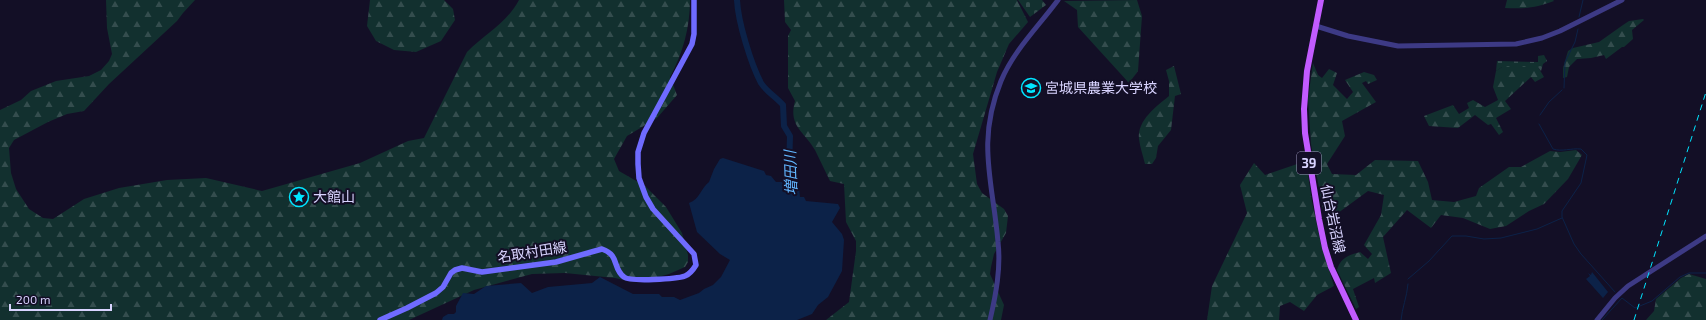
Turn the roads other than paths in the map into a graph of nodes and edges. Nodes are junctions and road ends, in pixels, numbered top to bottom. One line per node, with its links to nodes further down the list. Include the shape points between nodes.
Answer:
1 (694, 0): 7 (main road, 名取村田線, via 692,44 644,133 638,152 639,178 646,196 653,209 694,254 696,265 693,270 685,276 637,280 625,278 619,272 614,256 602,249 556,262 482,272 462,268 451,273 436,293)
2 (1058, 0): 8 (street, via 1013,58 1001,80 989,118 988,171 999,259 996,295)
3 (1321, 0): 5 (main road, 仙台岩沼線 / 39)
4 (1622, 0): 5 (street, via 1542,38 1508,45 1398,46 1355,38)
5 (1316, 26): 9 (main road, 仙台岩沼線 / 39, via 1309,54 1305,97 1307,145 1325,248 1331,267)
6 (1706, 236): 10 (street, via 1628,286)
7 (380, 320)
8 (990, 320)
9 (1356, 320)
10 (1597, 320)

